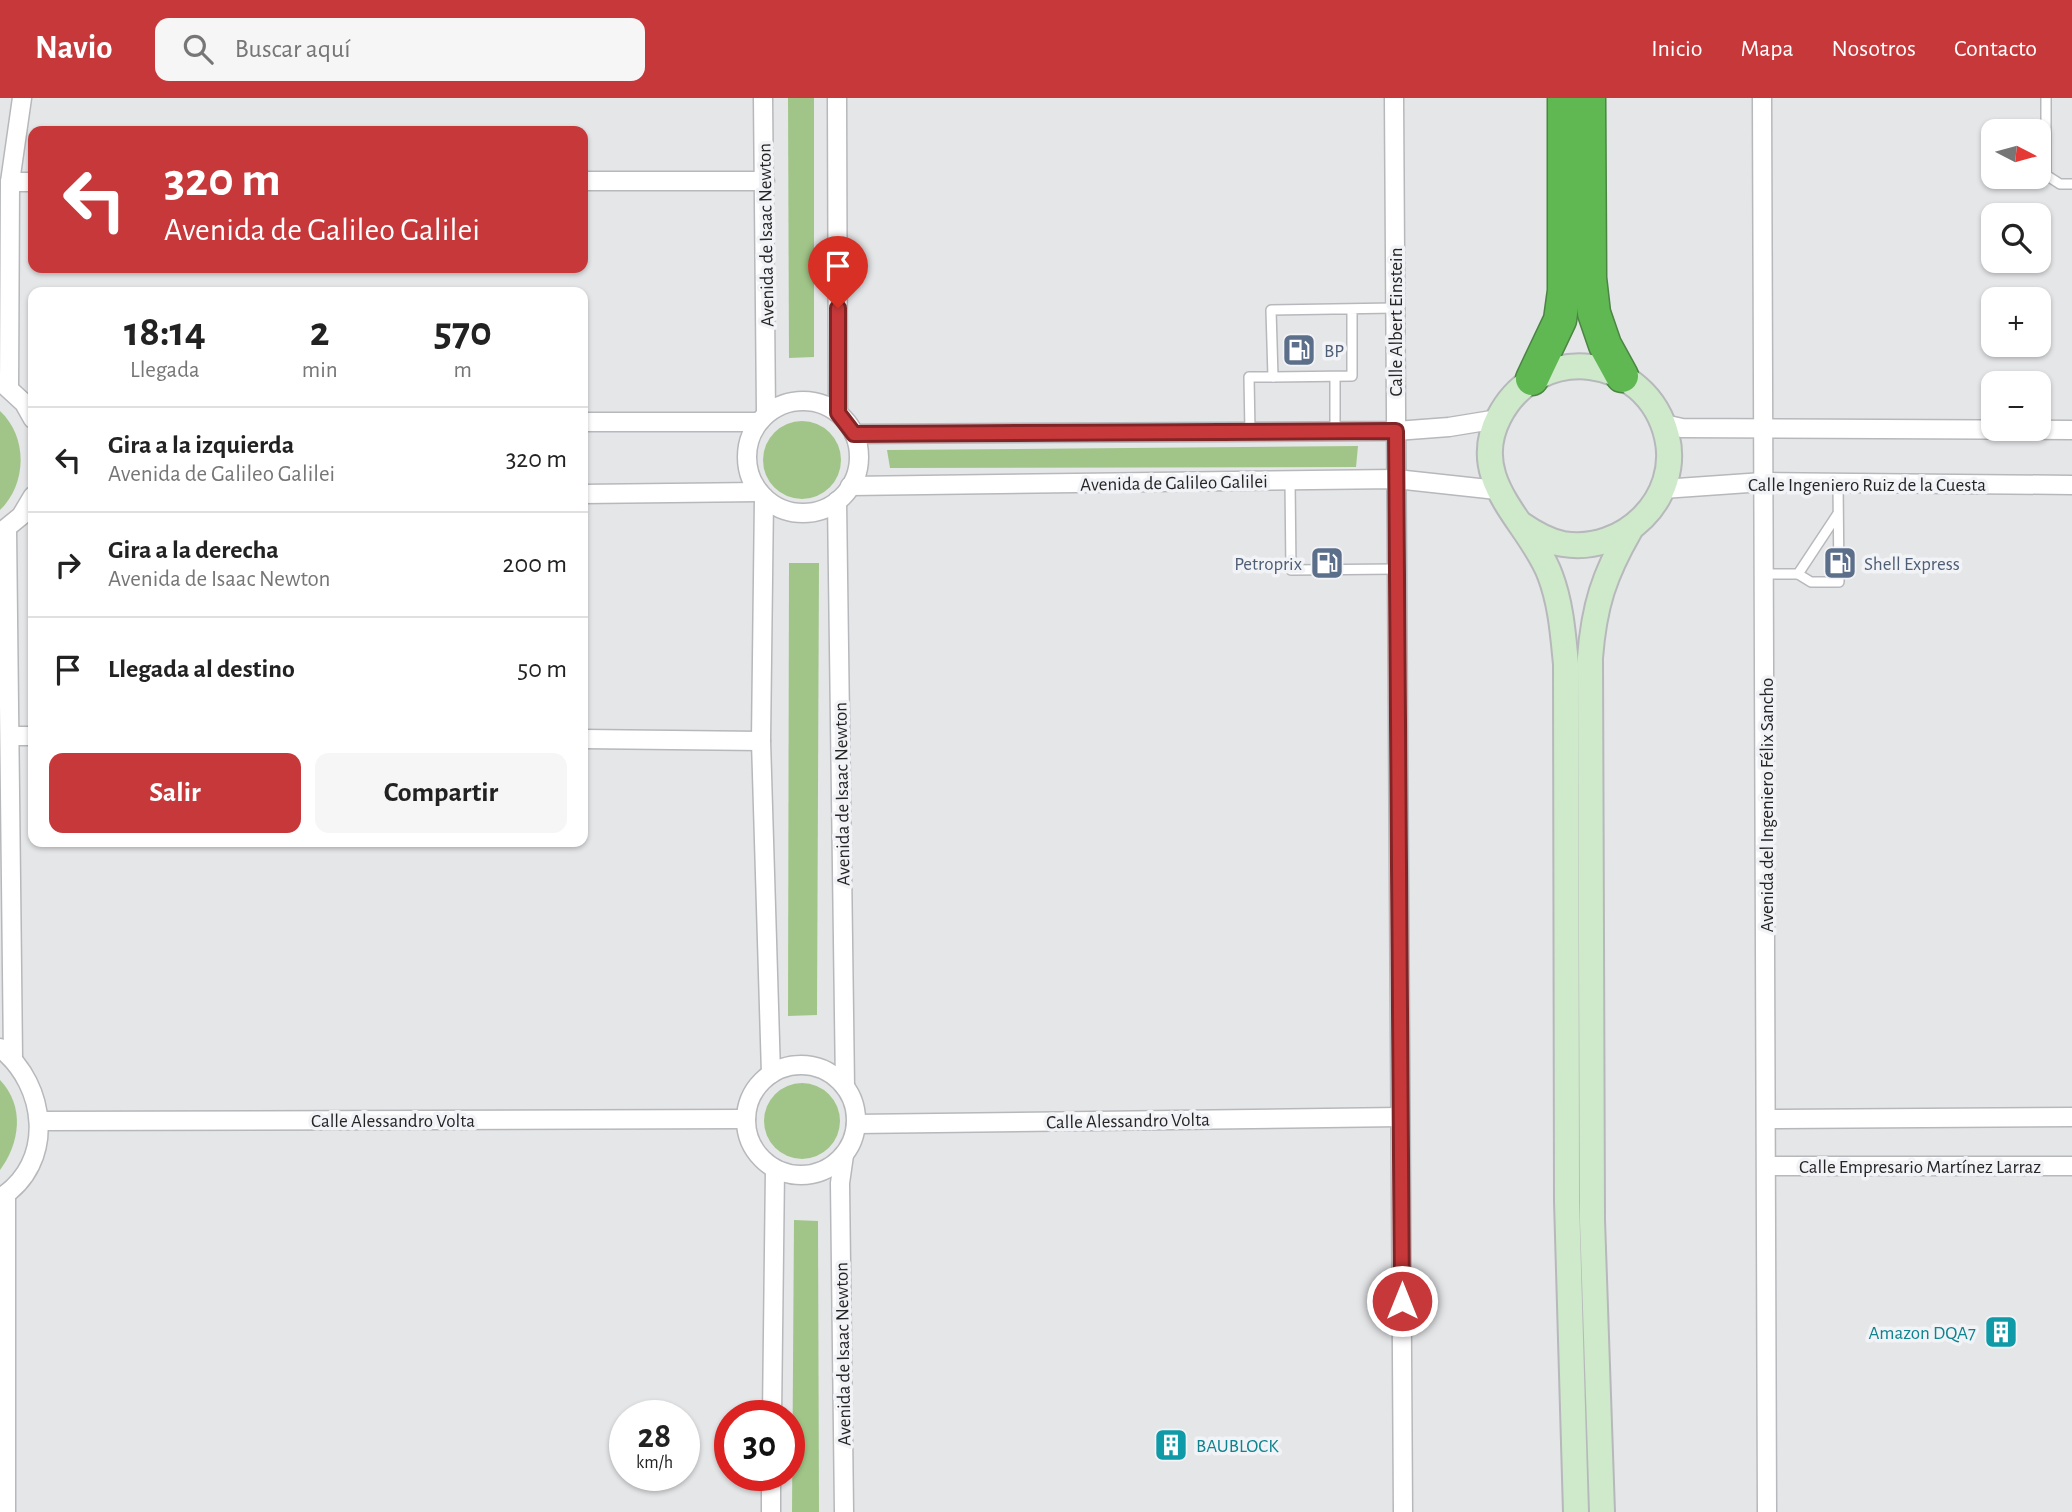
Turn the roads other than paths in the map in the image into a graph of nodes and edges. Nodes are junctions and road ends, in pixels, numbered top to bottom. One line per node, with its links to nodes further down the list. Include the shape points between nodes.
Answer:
1 (22, 98): 12 (street)
2 (763, 98): 10 (street, Avenida de Isaac Newton)
3 (837, 98): 22 (street)
4 (1394, 98): 14 (street, Calle Albert Einstein)
5 (1564, 98): 19 (highway, via 1564,291 1560,320)
6 (1589, 98): 16 (highway, via 1594,313)
7 (1762, 98): 27 (street, Avenida del Ingeniero Félix Sancho)
8 (2046, 98): 13 (lane, via 2046,175 2060,184)
9 (588, 181): 10 (street)
10 (765, 181): 23 (street, Avenida de Isaac Newton)
11 (28, 182): 12 (street)
12 (10, 183): 20 (street)
13 (2072, 184)
14 (1395, 308): 15 (lane); 30 (street, Calle Albert Einstein)
15 (1352, 309): 17 (lane, via 1271,310); 18 (lane, via 1352,376)
16 (1622, 376): 19 (main road, via 1577,366 1554,369); 26 (main road, via 1647,396)
17 (1273, 377): 18 (lane); 31 (lane, via 1249,377)
18 (1335, 377): 29 (lane)
19 (1532, 379): 24 (main road, via 1512,396)
20 (4, 384): 21 (street)
21 (28, 410)
22 (838, 413): 23 (street, via 821,403 802,400 783,404); 32 (street)
23 (762, 418): 25 (street); 42 (street, via 750,439 747,457 750,476)
24 (1498, 419): 30 (street); 40 (main road, via 1490,466)
25 (588, 422)
26 (1664, 424): 27 (street, via 1682,428); 39 (main road, via 1669,446)
27 (1762, 426): 28 (street); 35 (street, Avenida del Ingeniero Félix Sancho)
28 (2072, 430)
29 (1335, 431): 30 (street); 31 (street)
30 (1396, 431): 33 (street, Calle Albert Einstein)
31 (1250, 432): 32 (street)
32 (854, 434): 38 (street, via 858,460)
33 (1396, 479): 34 (street, Avenida de Galileo Galilei); 40 (street, Avenida de Galileo Galilei); 49 (street, Calle Albert Einstein)
34 (1290, 481): 38 (street, Avenida de Galileo Galilei); 49 (lane, via 1291,570)
35 (1763, 482): 36 (street, Calle Ingeniero Ruiz de la Cuesta); 39 (street, Calle Ingeniero Ruiz de la Cuesta); 50 (street, Avenida del Ingeniero Félix Sancho)
36 (1838, 483): 37 (street, Calle Ingeniero Ruiz de la Cuesta); 45 (lane)
37 (2072, 485)
38 (850, 486): 43 (street)
39 (1662, 489): 47 (main road, via 1649,512)
40 (1497, 490): 46 (main road)
41 (588, 494): 42 (street)
42 (762, 495): 43 (street, via 792,512 808,513); 55 (street)
43 (837, 501): 58 (street, Avenida de Isaac Newton)
44 (28, 505): 48 (street)
45 (1838, 513): 51 (lane); 51 (lane, via 1839,582 1811,582)
46 (1521, 524): 47 (main road, via 1540,537 1586,546); 76 (main road, via 1550,574 1561,614 1566,664 1567,1201)
47 (1630, 530): 77 (main road, via 1599,592 1590,658 1592,1220)
48 (4, 531): 52 (street)
49 (1397, 569): 59 (street, Calle Albert Einstein)
50 (1764, 574): 51 (lane); 62 (street, Avenida del Ingeniero Félix Sancho)
51 (1798, 574)
52 (12, 736): 53 (street); 56 (street)
53 (28, 736)
54 (588, 739): 55 (street)
55 (761, 741): 57 (street)
56 (7, 1053): 63 (street, via 27,1077 37,1098)
57 (771, 1074): 58 (street, via 790,1066 810,1066 830,1073); 61 (street, via 753,1094)
58 (845, 1087): 64 (street)
59 (1401, 1116): 64 (street, Calle Alessandro Volta); 75 (street, Calle Albert Einstein)
60 (2072, 1117): 62 (street)
61 (746, 1119): 63 (street, Calle Alessandro Volta); 68 (street, via 753,1148)
62 (1768, 1119): 66 (street, Avenida del Ingeniero Félix Sancho)
63 (40, 1121): 69 (street, via 31,1162)
64 (856, 1124): 65 (street)
65 (844, 1155): 68 (street, via 811,1174); 74 (street, Avenida de Isaac Newton, via 840,1183)
66 (1768, 1166): 67 (street, Calle Empresario Martínez Larraz); 78 (street, Avenida del Ingeniero Félix Sancho)
67 (2072, 1166)
68 (775, 1169): 70 (street)
69 (3, 1196): 72 (street)
70 (772, 1400)
71 (771, 1491): 73 (street)
72 (6, 1512)
73 (771, 1512)
74 (844, 1512)
75 (1403, 1512)
76 (1576, 1512)
77 (1602, 1512)
78 (1767, 1512)

